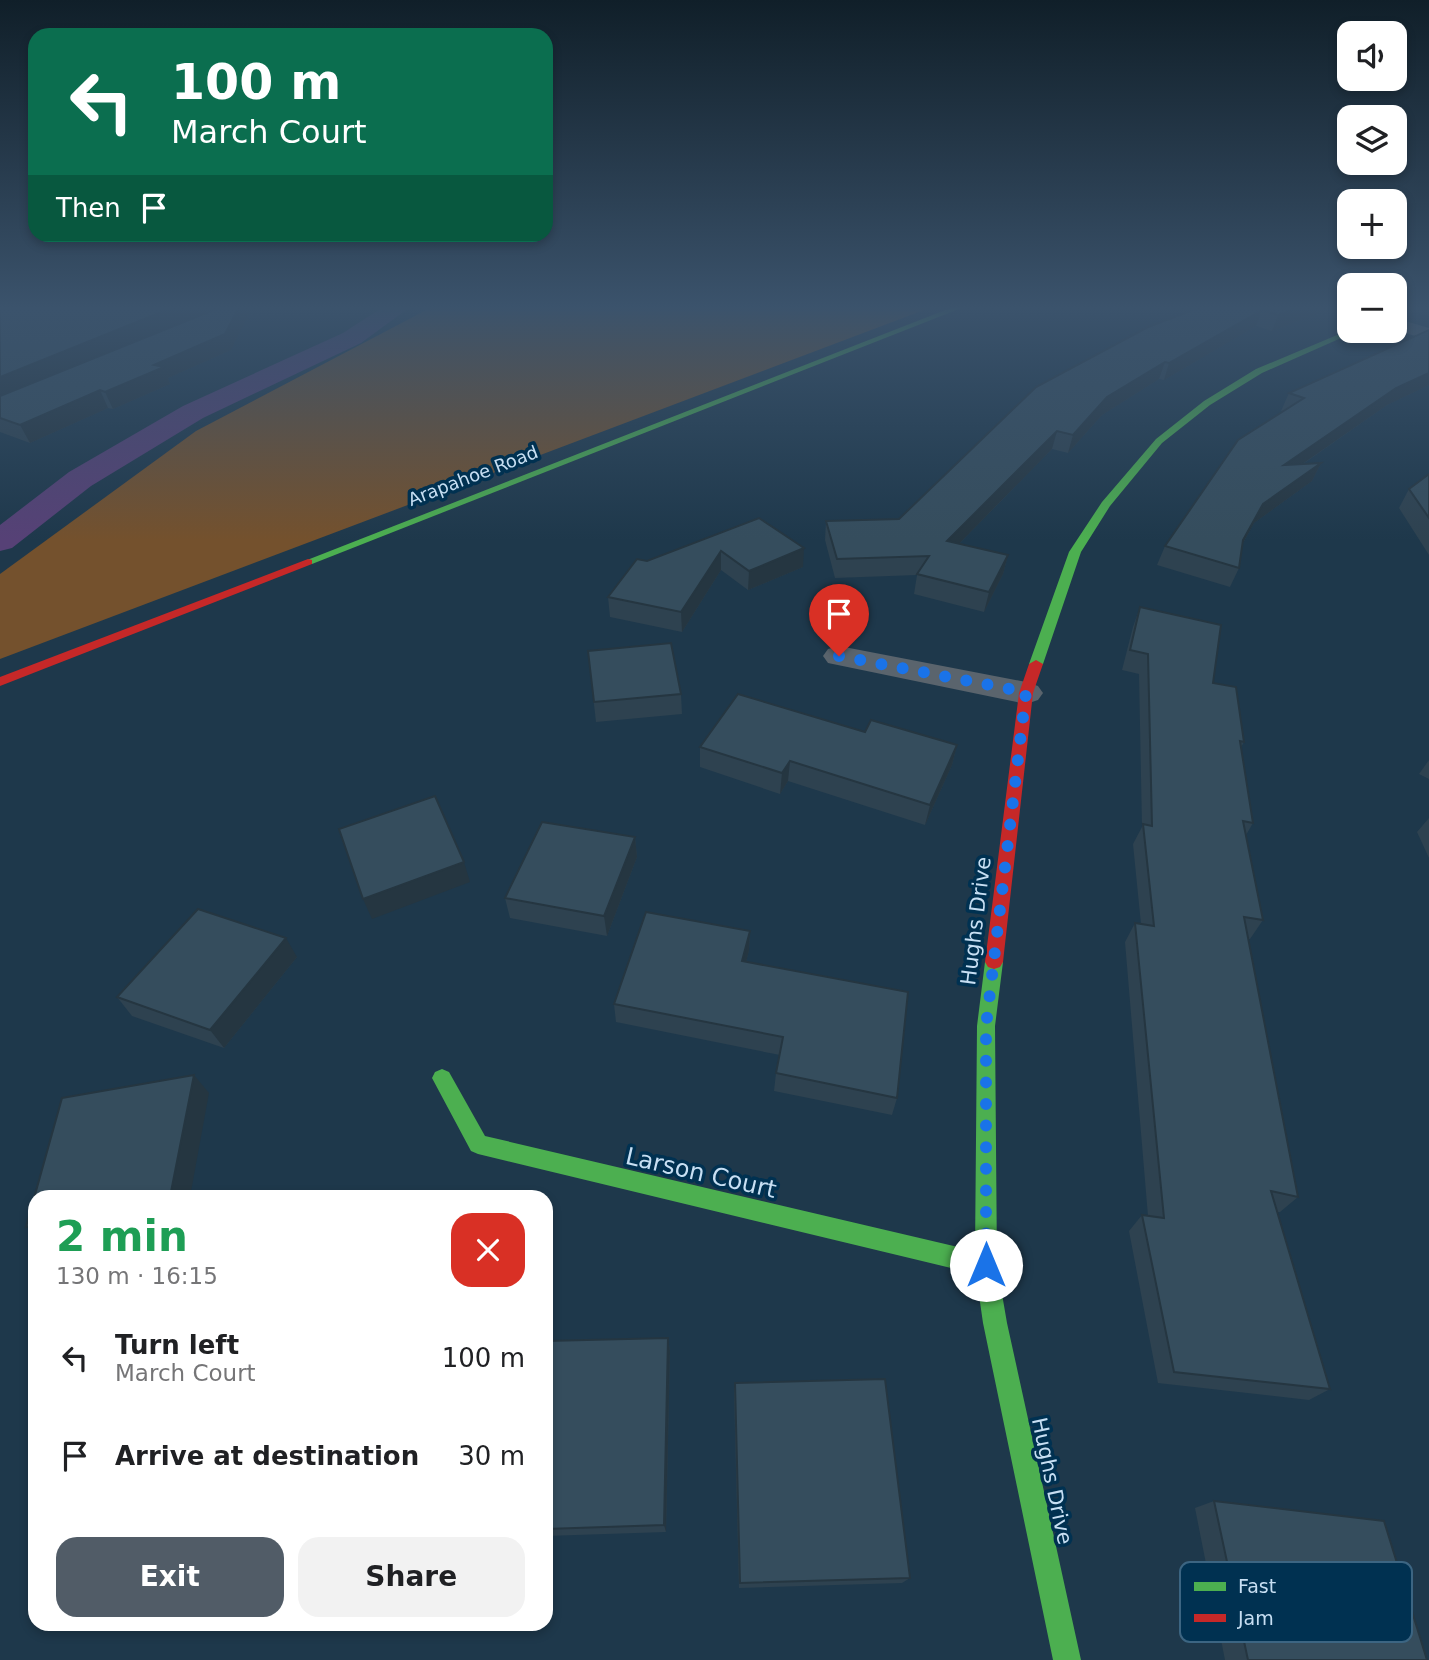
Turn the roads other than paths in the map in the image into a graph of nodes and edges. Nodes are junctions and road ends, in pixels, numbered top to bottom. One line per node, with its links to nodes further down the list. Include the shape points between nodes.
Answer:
1 (762, 384): 4 (street, Arapahoe Road)
2 (1236, 384): 5 (street, Hughs Drive, via 1159,441 1106,504 1075,552)
3 (839, 656): 5 (street)
4 (0, 682)
5 (1026, 692): 7 (street, Hughs Drive, via 986,1026)
6 (442, 1078): 7 (street, Larson Court, via 478,1144)
7 (986, 1265): 8 (street, Hughs Drive)
8 (1067, 1660)

